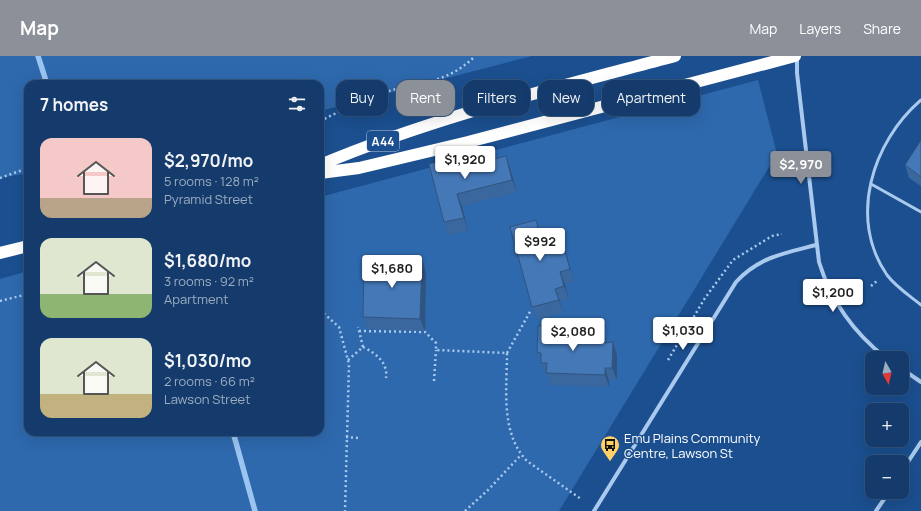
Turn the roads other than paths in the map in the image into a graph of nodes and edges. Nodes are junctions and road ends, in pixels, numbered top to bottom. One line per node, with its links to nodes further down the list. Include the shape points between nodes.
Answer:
1 (675, 56): 4 (highway, A44, via 447,118)
2 (796, 56): 5 (highway, A44, via 468,142 359,168); 8 (street)
3 (921, 100): 6 (lane, via 908,112 890,137 877,161)
4 (324, 163)
5 (324, 172)
6 (870, 184): 7 (lane); 11 (lane, via 868,218 870,237 877,258 890,278)
7 (921, 212)
8 (816, 246): 12 (street, via 822,274 845,317); 18 (street, via 768,258 754,265 736,282)
9 (24, 247): 10 (highway)
10 (0, 253)
11 (921, 305)
12 (878, 351)
13 (909, 373): 14 (street)
14 (920, 380)
15 (921, 442): 16 (street)
16 (909, 460)
17 (884, 499): 19 (street)
18 (594, 511)
19 (876, 511)

